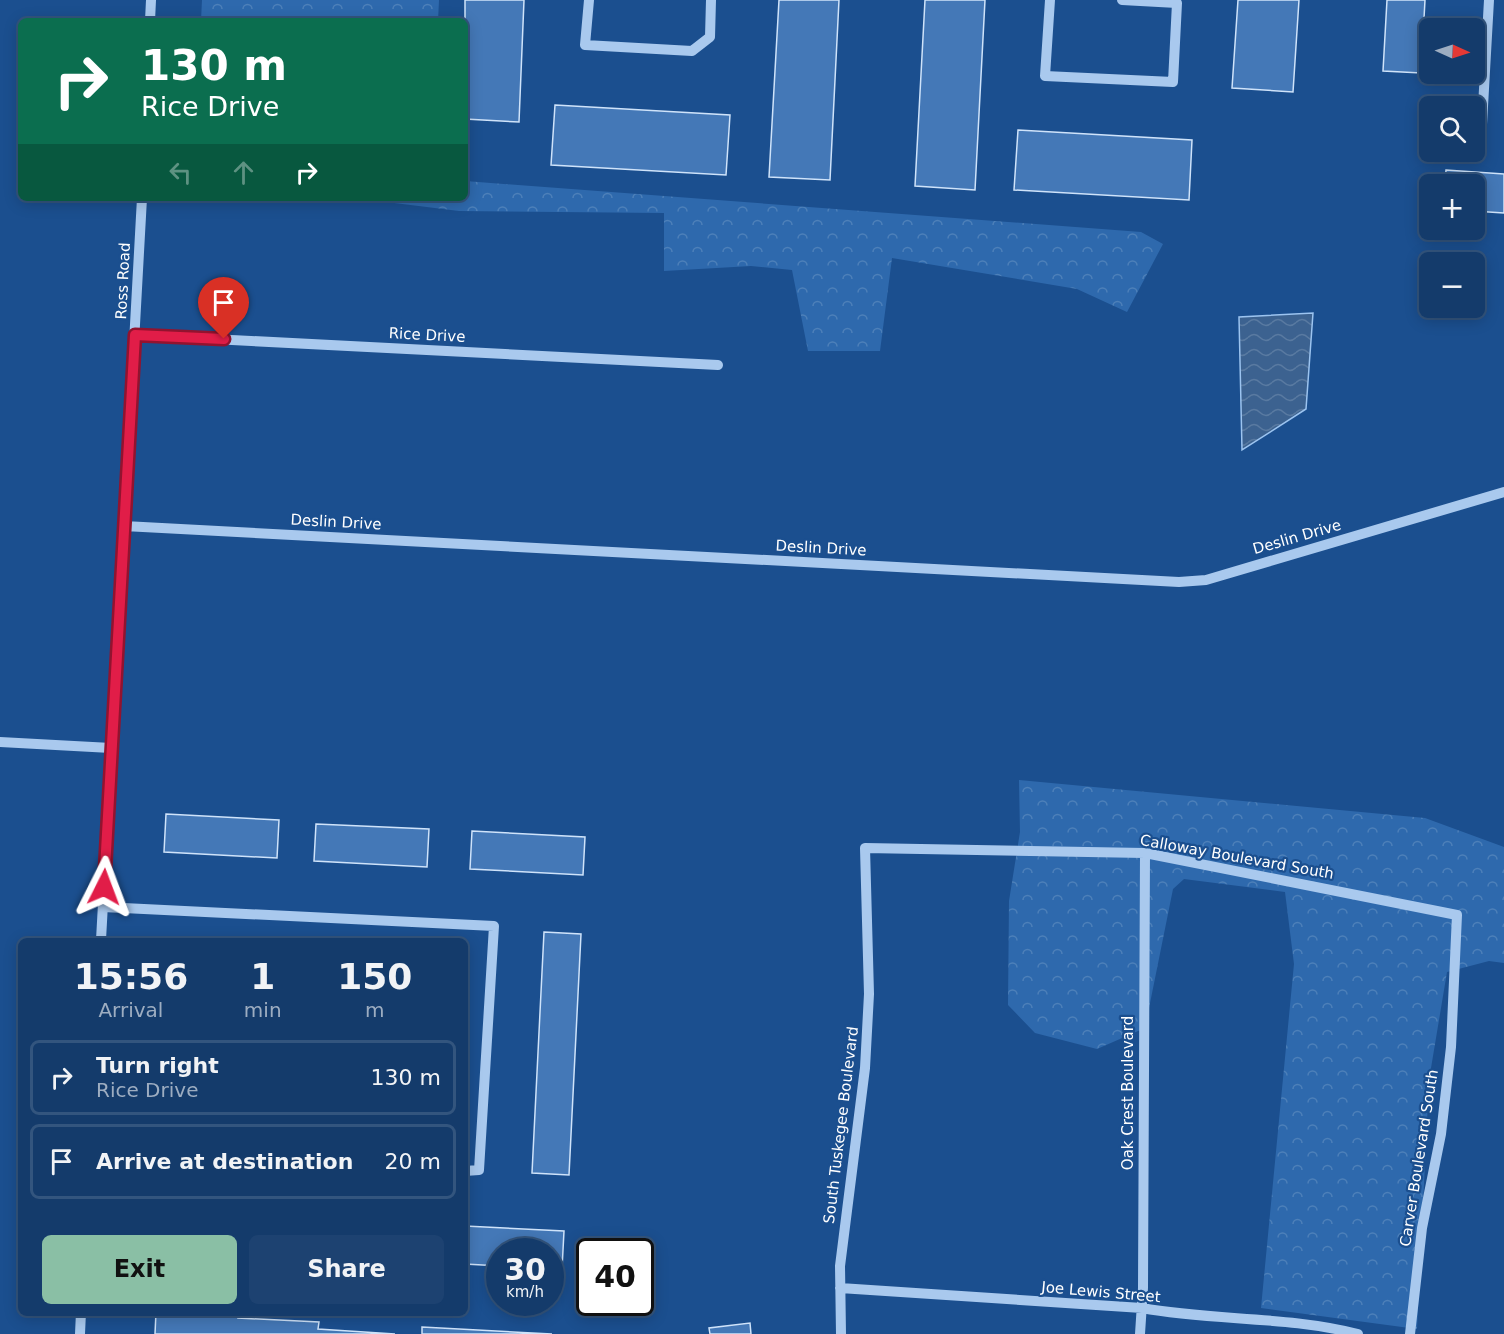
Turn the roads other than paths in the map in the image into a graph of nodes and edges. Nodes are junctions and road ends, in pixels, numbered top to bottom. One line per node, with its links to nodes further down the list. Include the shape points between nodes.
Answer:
1 (151, 0): 7 (street)
2 (589, 0): 3 (street, via 585,45 692,51 710,37)
3 (711, 0)
4 (1050, 0): 5 (street, via 1046,76 1173,82 1177,3)
5 (1122, 0)
6 (1489, 0): 8 (street)
7 (150, 18)
8 (1484, 96)
9 (142, 201): 10 (street, Ross Road)
10 (135, 335): 11 (street, Rice Drive); 13 (street, Ross Road)
11 (718, 365)
12 (1504, 492): 13 (street, Deslin Drive, via 1206,580 1179,582)
13 (124, 526): 15 (street, Ross Road)
14 (0, 742): 15 (street)
15 (111, 748): 18 (street, Ross Road)
16 (865, 848): 17 (street, Calloway Boulevard South); 22 (street, South Tuskegee Boulevard, via 869,994 866,1068 844,1227)
17 (1145, 853): 19 (street, Calloway Boulevard South); 23 (street, Oak Crest Boulevard)
18 (103, 907): 20 (street, Ross Road); 21 (street, via 494,926 479,1170)
19 (1457, 915): 29 (street, Carver Boulevard South, via 1451,1047 1441,1134 1422,1228)
20 (101, 938)
21 (468, 1171)
22 (840, 1288): 23 (street, Joe Lewis Street); 26 (street, South Tuskegee Boulevard)
23 (1142, 1308): 27 (street, Oak Crest Boulevard); 28 (street, Joe Lewis Street, via 1336,1328)
24 (81, 1316): 25 (street)
25 (80, 1334)
26 (841, 1334)
27 (1140, 1334)
28 (1358, 1334)
29 (1410, 1334)

